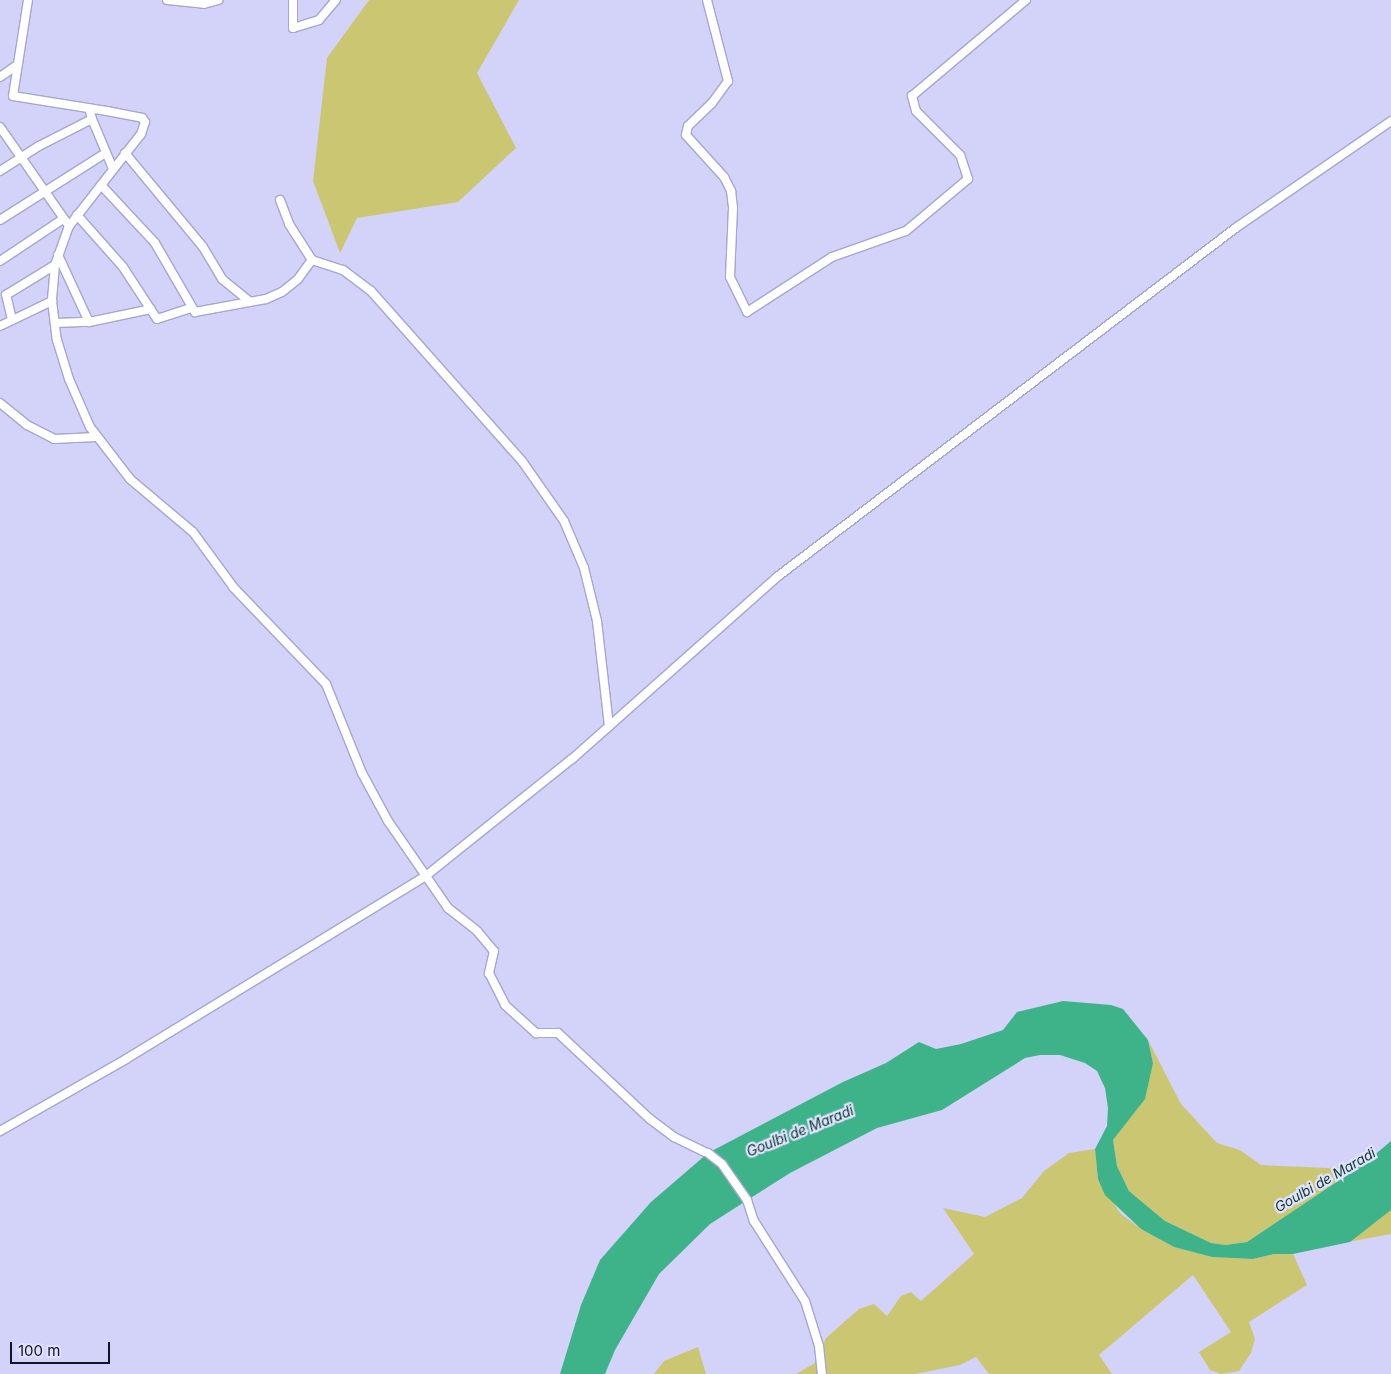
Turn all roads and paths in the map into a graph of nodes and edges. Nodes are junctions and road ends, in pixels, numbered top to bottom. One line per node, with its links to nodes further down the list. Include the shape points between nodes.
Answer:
1 (28, 0): 8 (street)
2 (167, 0): 3 (street, via 204,4)
3 (218, 0)
4 (293, 0): 5 (street, via 293,28 319,20)
5 (336, 0)
6 (707, 0): 7 (street, via 728,81 712,103 688,126 686,135 729,187 733,208 730,277 746,312 832,257 906,231 968,179 960,155 916,110 912,96)
7 (1026, 0)
8 (16, 66): 9 (street); 10 (street, via 12,93 15,98)
9 (0, 77)
10 (89, 108): 11 (street); 14 (street, via 144,119 144,128)
11 (92, 119): 15 (street); 16 (street)
12 (1391, 121): 39 (street, via 1237,227 777,577)
13 (0, 127): 16 (street)
14 (125, 153): 17 (street); 30 (street, via 203,247 222,279)
15 (104, 154): 17 (street); 20 (street)
16 (22, 156): 18 (street); 20 (street)
17 (113, 168): 19 (street)
18 (0, 171)
19 (101, 185): 22 (street); 31 (street, via 155,243)
20 (44, 192): 23 (street); 24 (street)
21 (280, 200): 26 (street, via 289,224)
22 (76, 215): 24 (street); 32 (street, via 123,267)
23 (0, 220)
24 (66, 222): 25 (street); 27 (street)
25 (58, 255): 28 (street); 34 (street)
26 (312, 260): 30 (street, via 289,288 271,297); 39 (street, via 350,274 371,291 522,460 564,521 584,568 598,629)
27 (0, 261)
28 (55, 264): 29 (street); 33 (street, via 6,295)
29 (52, 301): 33 (street); 35 (street)
30 (249, 302): 31 (street, via 198,312)
31 (191, 308): 32 (street, via 161,321)
32 (150, 309): 34 (street)
33 (12, 320): 36 (street)
34 (89, 322): 35 (street)
35 (55, 323): 38 (street, via 66,373)
36 (0, 326)
37 (0, 403): 38 (street, via 27,425 54,439 64,441)
38 (96, 436): 40 (street, via 147,496 193,532 234,588 326,684 372,796)
39 (609, 726): 40 (street, via 508,813)
40 (427, 875): 41 (street, via 126,1059); 42 (street, via 448,908 477,931 494,950 490,981 515,1015 536,1033 558,1033 650,1119 722,1164 806,1301 819,1346)
41 (0, 1131)
42 (822, 1374)

